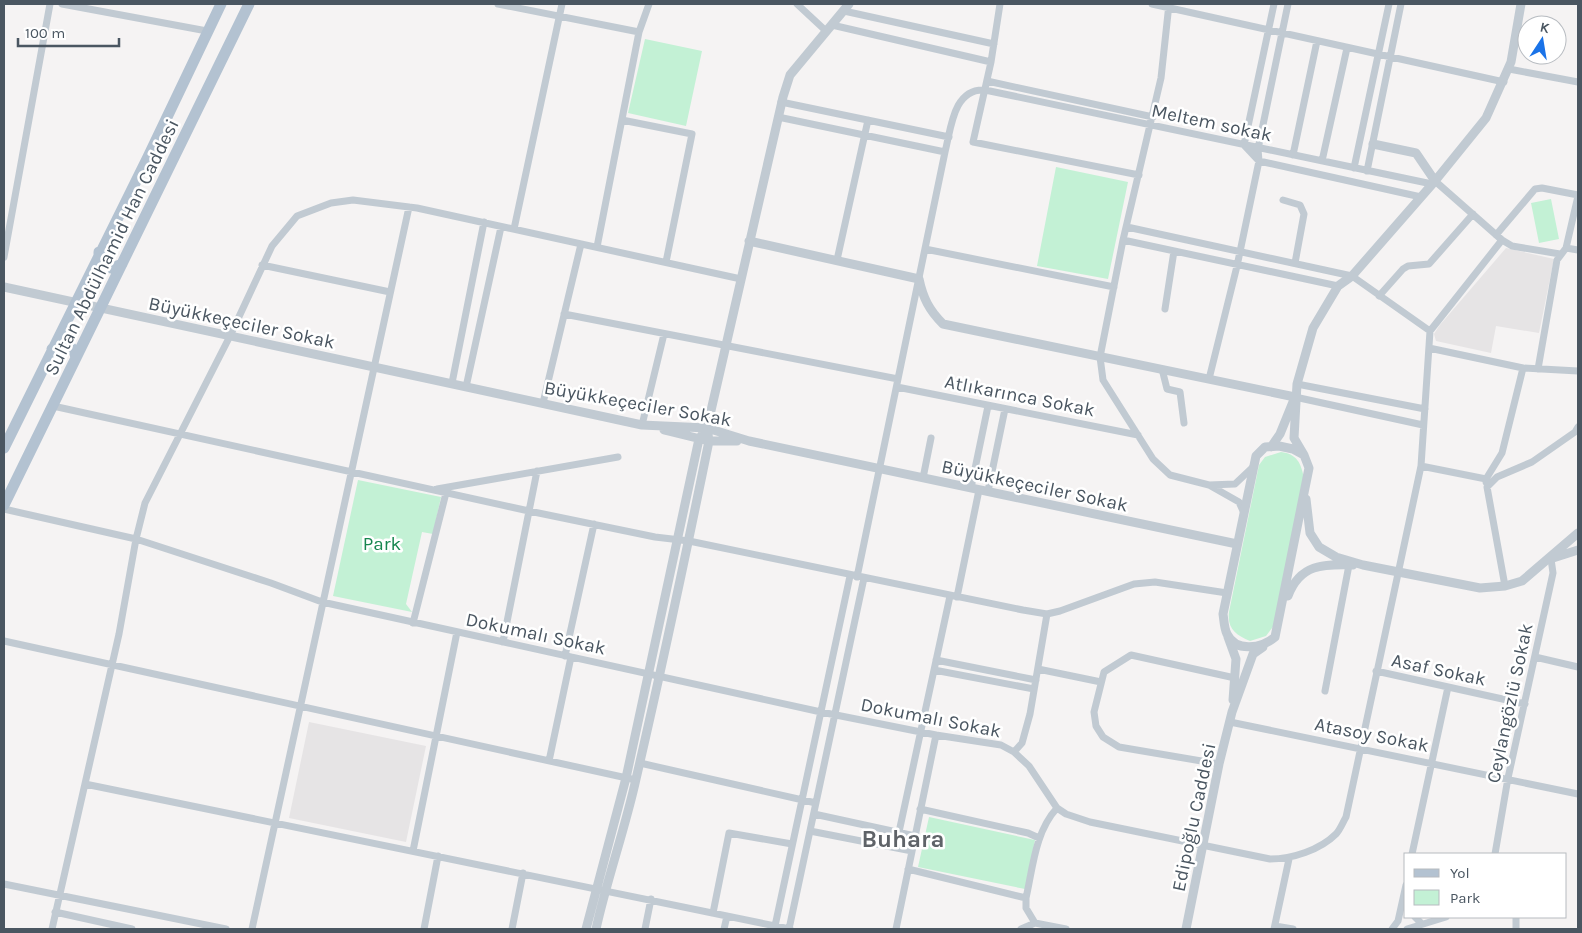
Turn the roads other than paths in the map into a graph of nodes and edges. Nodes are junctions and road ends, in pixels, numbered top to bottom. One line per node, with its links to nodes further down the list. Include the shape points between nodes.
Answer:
1 (50, 4): 78 (street)
2 (62, 4): 16 (street)
3 (221, 4): 23 (main road, Sultan Abdülhamid Han Caddesi)
4 (249, 4): 82 (main road, Sultan Abdülhamid Han Caddesi)
5 (498, 4): 20 (street)
6 (562, 4): 20 (street)
7 (649, 4): 24 (street)
8 (797, 4): 21 (street)
9 (1000, 4): 27 (street)
10 (1152, 4): 17 (street)
11 (1274, 4): 22 (street)
12 (1288, 4): 25 (street)
13 (1389, 4): 29 (street)
14 (1402, 4): 30 (street)
15 (1522, 4): 32 (street)
16 (84, 5): 23 (street)
17 (1169, 6): 19 (street); 39 (street)
18 (846, 7): 21 (street); 27 (street)
19 (1180, 7): 22 (street)
20 (560, 14): 24 (street); 64 (street)
21 (829, 28): 31 (street); 37 (street, via 790,75)
22 (1268, 30): 25 (street); 46 (street)
23 (207, 31): 76 (main road, Sultan Abdülhamid Han Caddesi)
24 (640, 32): 40 (street)
25 (1282, 33): 26 (street); 47 (street)
26 (1317, 41): 28 (street); 49 (street)
27 (994, 44): 31 (street)
28 (1347, 48): 29 (street); 51 (street)
29 (1379, 55): 30 (street); 52 (street)
30 (1391, 57): 34 (street); 45 (street)
31 (991, 62): 33 (street)
32 (1509, 69): 34 (street); 35 (street)
33 (987, 81): 36 (street); 39 (street, Meltem sokak)
34 (1504, 82): 55 (street, via 1486,118)
35 (1578, 82)
36 (985, 90): 42 (street, Meltem sokak); 44 (street, via 975,89 959,103); 54 (street, via 973,142)
37 (782, 102): 38 (street); 41 (street)
38 (778, 117): 43 (street); 68 (street)
39 (1153, 117): 42 (street)
40 (622, 120): 70 (street); 80 (street, via 692,134)
41 (868, 120): 43 (street); 44 (street)
42 (1151, 126): 46 (street, Meltem sokak); 54 (street)
43 (864, 135): 48 (street); 79 (street)
44 (949, 137): 48 (street)
45 (1373, 144): 53 (street); 55 (street, via 1416,153)
46 (1244, 145): 47 (street, Meltem sokak); 50 (street)
47 (1258, 149): 49 (street, Meltem sokak); 50 (street)
48 (945, 152): 72 (street)
49 (1293, 155): 51 (street, Meltem sokak)
50 (1259, 161): 57 (street, Meltem sokak); 75 (street)
51 (1322, 161): 52 (street, Meltem sokak)
52 (1354, 168): 53 (street, Meltem sokak)
53 (1367, 171): 55 (street, Meltem sokak)
54 (1139, 176): 63 (street)
55 (1434, 183): 57 (street); 60 (street)
56 (1578, 195): 65 (street, via 1535,189); 71 (street)
57 (1420, 197): 85 (street)
58 (1283, 200): 81 (street, via 1300,205 1304,214)
59 (409, 207): 61 (street); 83 (street, via 353,200 331,203 297,216 272,246); 91 (street)
60 (1473, 214): 65 (street); 92 (street, via 1429,264 1403,269)
61 (484, 222): 62 (street); 112 (street)
62 (501, 227): 64 (street); 114 (street)
63 (1127, 227): 66 (street); 75 (street)
64 (514, 230): 69 (street)
65 (1496, 235): 67 (street)
66 (1123, 240): 74 (street); 88 (street)
67 (1502, 240): 77 (street, via 1512,246); 97 (street)
68 (749, 241): 79 (street); 86 (street)
69 (581, 244): 70 (street); 96 (street)
70 (598, 247): 80 (street)
71 (1566, 248): 73 (street); 77 (street)
72 (925, 249): 87 (street); 88 (street)
73 (1578, 250)
74 (1174, 251): 84 (street); 95 (street)
75 (1240, 251): 81 (street); 84 (street)
76 (99, 252): 82 (main road, via 99,258 106,267); 93 (main road, Sultan Abdülhamid Han Caddesi)
77 (1560, 254): 107 (street)
78 (4, 258)
79 (837, 260): 87 (street)
80 (666, 262): 86 (street)
81 (1295, 263): 85 (street)
82 (122, 264): 94 (main road, Sultan Abdülhamid Han Caddesi)
83 (262, 266): 91 (street); 99 (street)
84 (1237, 266): 89 (street); 110 (street)
85 (1352, 276): 89 (street); 92 (street)
86 (741, 279): 100 (street)
87 (919, 279): 103 (street, via 923,297 943,324); 111 (street)
88 (1114, 286): 103 (street)
89 (1338, 286): 113 (street, via 1312,328)
90 (4, 287): 93 (street, Büyükkeçeciler Sokak)
91 (390, 292): 105 (street)
92 (1379, 296): 97 (street)
93 (75, 302): 94 (street, Büyükkeçeciler Sokak); 102 (main road, Sultan Abdülhamid Han Caddesi)
94 (100, 308): 99 (street, Büyükkeçeciler Sokak); 104 (main road, Sultan Abdülhamid Han Caddesi)
95 (1165, 309)
96 (564, 314): 98 (street, Atlıkarınca Sokak); 116 (street)
97 (1430, 331): 101 (street)
98 (664, 334): 100 (street, Atlıkarınca Sokak); 122 (street)
99 (230, 336): 105 (street, Büyükkeçeciler Sokak); 126 (street)
100 (726, 346): 111 (street, Atlıkarınca Sokak); 125 (street)
101 (1429, 348): 106 (street); 120 (street)
102 (52, 349): 104 (main road, via 61,343 66,344 75,352); 133 (main road, Sultan Abdülhamid Han Caddesi)
103 (1100, 357): 108 (street); 127 (street, via 1103,380)
104 (76, 358): 117 (main road, Sultan Abdülhamid Han Caddesi)
105 (373, 367): 112 (street, Büyükkeçeciler Sokak); 140 (street)
106 (1523, 368): 107 (street); 142 (street, via 1502,453)
107 (1538, 368): 109 (street)
108 (1162, 370): 110 (street); 121 (street, via 1167,389 1180,392)
109 (1578, 371)
110 (1209, 379): 115 (street)
111 (898, 383): 118 (street, Atlıkarınca Sokak); 138 (street)
112 (452, 384): 114 (street, Büyükkeçeciler Sokak)
113 (1298, 384): 115 (street); 120 (street)
114 (466, 387): 116 (street, Büyükkeçeciler Sokak)
115 (1295, 398): 123 (street); 132 (street); 134 (street, via 1294,438)
116 (542, 403): 122 (street, Büyükkeçeciler Sokak)
117 (53, 406): 126 (street); 149 (main road, Sultan Abdülhamid Han Caddesi)
118 (988, 406): 119 (street, Atlıkarınca Sokak); 146 (street)
119 (1004, 409): 127 (street, Atlıkarınca Sokak); 146 (street)
120 (1425, 409): 123 (street)
121 (1184, 423)
122 (642, 425): 125 (street, Büyükkeçeciler Sokak); 129 (street)
123 (1423, 425): 137 (street)
124 (1578, 427): 144 (street, via 1532,462 1497,477)
125 (706, 428): 129 (street); 130 (street); 131 (street, Büyükkeçeciler Sokak)
126 (178, 434): 140 (street); 155 (street, via 145,503)
127 (1138, 435): 143 (street, via 1153,459 1170,475)
128 (931, 438): 141 (street)
129 (699, 439): 130 (street); 156 (street)
130 (709, 441): 131 (street); 157 (street)
131 (749, 441): 138 (street, Büyükkeçeciler Sokak)
132 (1271, 447): 134 (street, via 1293,449); 136 (street, via 1256,456)
133 (4, 448)
134 (1304, 455): 147 (street, via 1309,468)
135 (618, 457): 139 (street)
136 (1254, 466): 143 (street, via 1235,484); 152 (street)
137 (1422, 466): 142 (street); 163 (street)
138 (880, 469): 141 (street, Büyükkeçeciler Sokak); 164 (street)
139 (537, 471): 145 (street); 151 (street)
140 (350, 472): 145 (street); 168 (street)
141 (923, 478): 146 (street, Büyükkeçeciler Sokak)
142 (1486, 479): 144 (street)
143 (1209, 485): 152 (street, via 1239,502)
144 (1487, 488): 165 (street)
145 (432, 490): 148 (street)
146 (979, 490): 158 (street, Büyükkeçeciler Sokak); 167 (street)
147 (1305, 492): 162 (street, via 1310,533 1320,548); 170 (street)
148 (446, 493): 151 (street); 171 (street)
149 (4, 505)
150 (4, 509): 155 (street, Dokumalı Sokak)
151 (529, 511): 153 (street); 175 (street)
152 (1244, 513): 158 (street)
153 (594, 524): 156 (street); 177 (street)
154 (1578, 533): 160 (street)
155 (136, 539): 168 (street, Dokumalı Sokak, via 271,582); 180 (street, via 119,634)
156 (678, 540): 157 (street); 185 (street)
157 (689, 541): 164 (street); 186 (street)
158 (1237, 544): 166 (street)
159 (1578, 550): 160 (street)
160 (1551, 559): 165 (street, via 1522,581); 178 (street, Ceylangözlü Sokak, via 1553,573)
161 (1349, 565): 162 (street); 170 (street, via 1316,566 1299,576); 192 (street)
162 (1363, 565): 163 (street)
163 (1398, 572): 165 (street, via 1480,588); 184 (street)
164 (857, 577): 167 (street); 195 (street); 197 (street)
165 (1505, 586)
166 (1227, 593): 169 (street, via 1156,582 1134,584); 173 (street, via 1223,614)
167 (954, 596): 169 (street); 179 (street)
168 (322, 602): 171 (street, Dokumalı Sokak); 194 (street)
169 (1048, 614): 182 (street)
170 (1281, 615): 176 (street, via 1275,638)
171 (413, 623): 172 (street, Dokumalı Sokak)
172 (457, 632): 175 (street, Dokumalı Sokak); 200 (street)
173 (1227, 635): 176 (street, via 1237,644 1258,647); 187 (street, via 1236,659)
174 (4, 641): 180 (street)
175 (503, 642): 177 (street, Dokumalı Sokak)
176 (1268, 644): 196 (street, via 1253,654)
177 (568, 656): 185 (street, Dokumalı Sokak); 204 (street)
178 (1535, 657): 181 (street); 193 (street, Ceylangözlü Sokak)
179 (936, 660): 183 (street); 188 (street)
180 (110, 664): 194 (street); 211 (street)
181 (1578, 666)
182 (1038, 669): 188 (street); 189 (street)
183 (934, 670): 191 (street); 199 (street)
184 (1376, 672): 190 (street, Asaf Sokak); 202 (street)
185 (649, 674): 186 (street, Dokumalı Sokak); 208 (street)
186 (659, 676): 195 (street, Dokumalı Sokak); 205 (street)
187 (1234, 678): 189 (street, via 1131,655 1104,672); 196 (street)
188 (1036, 680): 191 (street)
189 (1101, 682): 207 (street, via 1094,712 1096,726 1103,737 1119,747)
190 (1448, 687): 193 (street, Asaf Sokak); 206 (street)
191 (1034, 689): 203 (street, via 1022,743)
192 (1325, 691)
193 (1525, 704): 209 (street, Ceylangözlü Sokak)
194 (300, 706): 200 (street); 218 (street)
195 (821, 712): 197 (street, Dokumalı Sokak); 213 (street)
196 (1232, 712): 198 (street, Edipoğlu Caddesi)
197 (835, 715): 199 (street, Dokumalı Sokak); 214 (street)
198 (1230, 722): 202 (street, Atasoy Sokak); 207 (street, Edipoğlu Caddesi)
199 (920, 732): 201 (street, Dokumalı Sokak); 220 (street)
200 (436, 736): 204 (street); 225 (street)
201 (936, 736): 203 (street, Dokumalı Sokak, via 1001,746); 216 (street)
202 (1360, 748): 206 (street, Atasoy Sokak); 230 (street, via 1346,817 1336,834 1304,854)
203 (1014, 752): 215 (street, Dokumalı Sokak, via 1029,766)
204 (549, 761): 208 (street)
205 (640, 763): 210 (street); 213 (street)
206 (1432, 763): 209 (street, Atasoy Sokak); 227 (street)
207 (1219, 764): 224 (street, Edipoğlu Caddesi)
208 (626, 778): 210 (street); 234 (street)
209 (1508, 778): 212 (street, Atasoy Sokak); 228 (street, Ceylangözlü Sokak)
210 (636, 780): 234 (street)
211 (85, 784): 218 (street); 235 (street)
212 (1578, 794)
213 (802, 800): 214 (street); 223 (street)
214 (816, 803): 217 (street)
215 (1057, 808): 222 (street, via 1045,821); 224 (street, via 1090,822)
216 (920, 809): 221 (street); 222 (street)
217 (814, 814): 219 (street); 220 (street)
218 (275, 822): 225 (street); 252 (street)
219 (810, 831): 226 (street); 259 (street)
220 (899, 832): 221 (street)
221 (915, 836): 226 (street)
222 (1039, 838): 236 (street)
223 (792, 844): 240 (street, via 729,833); 246 (street)
224 (1204, 845): 230 (street, via 1270,860); 263 (street, Edipoğlu Caddesi)
225 (412, 851): 229 (street)
226 (912, 851): 231 (street)
227 (1412, 853)
228 (1495, 853)
229 (438, 856): 232 (street); 253 (street)
230 (1288, 859): 247 (street)
231 (908, 869): 236 (street); 260 (street)
232 (523, 873): 234 (street); 254 (street)
233 (4, 884): 235 (street)
234 (600, 889): 237 (street); 255 (street); 256 (street)
235 (59, 895): 239 (street); 251 (street)
236 (1026, 898): 244 (street, via 1026,908)
237 (651, 900): 240 (street); 257 (street)
238 (1404, 905): 265 (street)
239 (55, 912): 249 (street); 250 (street)
240 (713, 913): 241 (street)
241 (727, 916): 246 (street); 258 (street)
242 (1416, 918): 245 (street)
243 (1443, 918): 245 (street)
244 (1035, 923): 261 (street); 262 (street)
245 (1422, 924): 266 (street)
246 (775, 926): 259 (street)
247 (1275, 928): 264 (street)
248 (1516, 928): 267 (street)
249 (52, 929)
250 (132, 929)
251 (226, 929)
252 (252, 929)
253 (424, 929)
254 (512, 929)
255 (586, 929)
256 (596, 929)
257 (645, 929)
258 (724, 929)
259 (790, 929)
260 (896, 929)
261 (1021, 929)
262 (1066, 929)
263 (1186, 929)
264 (1293, 929)
265 (1392, 929)
266 (1407, 929)
267 (1525, 929)

